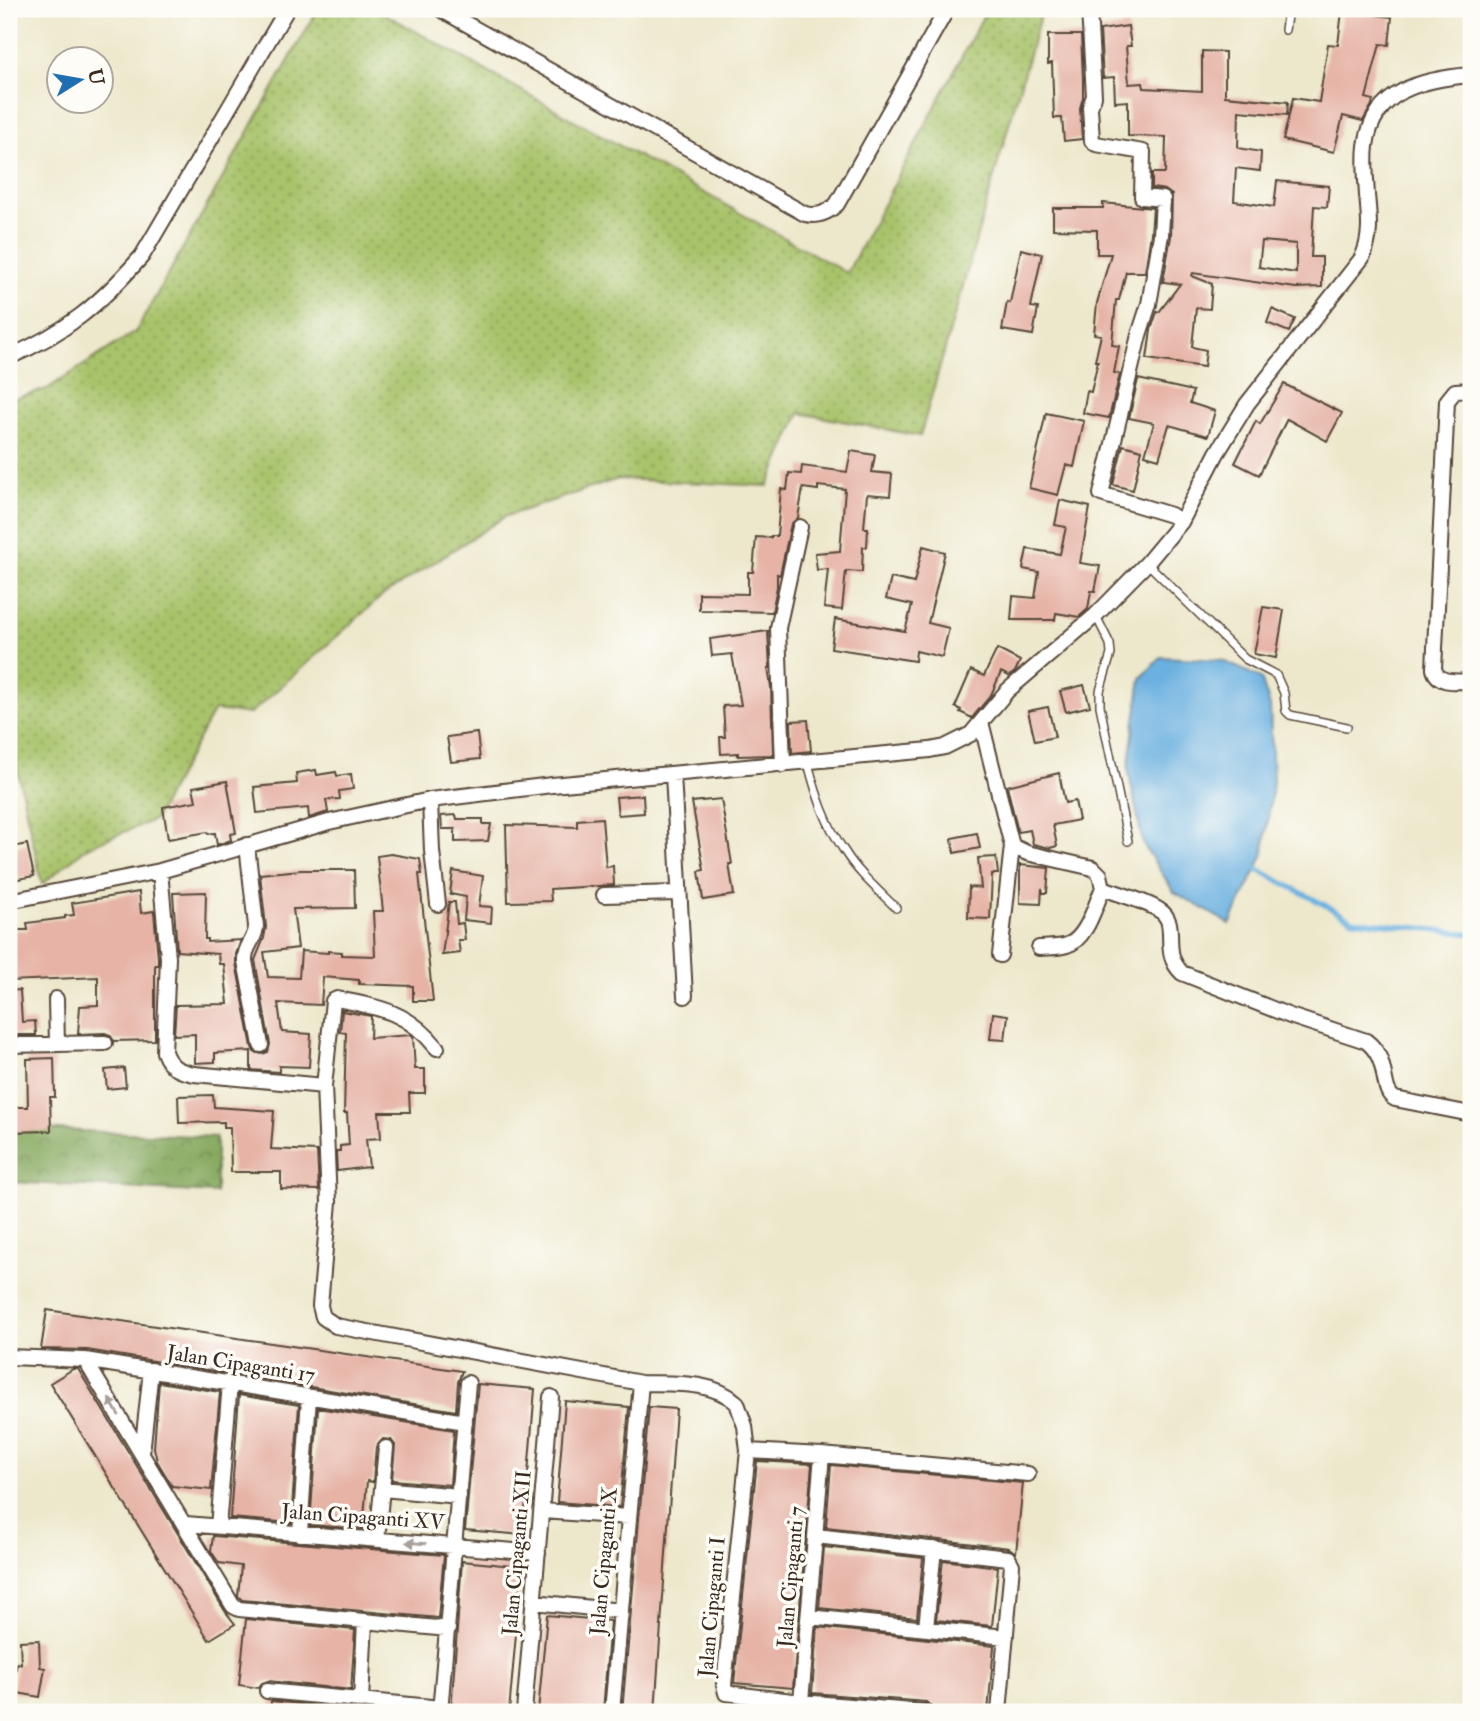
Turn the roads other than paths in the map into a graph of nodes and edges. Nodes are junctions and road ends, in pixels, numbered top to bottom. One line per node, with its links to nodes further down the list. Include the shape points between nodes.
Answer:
1 (287, 9): 8 (street, via 142,257 83,316)
2 (440, 9): 3 (street, via 812,215 837,204)
3 (947, 9)
4 (1089, 9): 10 (street, via 1094,143 1143,152 1142,197 1163,199 1149,304 1101,494)
5 (1288, 9): 6 (lane)
6 (1285, 30)
7 (1471, 75): 10 (street, via 1409,86 1373,121 1365,160 1369,238 1362,258 1247,404)
8 (9, 357)
9 (1471, 390): 14 (street, via 1455,391 1447,401 1434,669 1440,679)
10 (1181, 522): 12 (street)
11 (800, 527): 18 (street, via 778,628)
12 (1147, 563): 13 (street); 16 (lane, via 1245,659 1276,675 1290,715)
13 (1096, 615): 15 (street, via 1007,691); 21 (lane, via 1110,643 1100,706)
14 (1471, 681)
15 (981, 722): 17 (street, via 971,734 945,747); 23 (street)
16 (1347, 727)
17 (808, 762): 18 (street); 30 (lane, via 826,819 844,852)
18 (783, 765): 19 (street)
19 (673, 774): 20 (street); 26 (street)
20 (430, 800): 22 (street); 29 (street)
21 (1128, 841)
22 (247, 845): 24 (street); 38 (street, via 256,926 245,961)
23 (1012, 846): 25 (street, via 1093,868); 32 (street)
24 (160, 871): 28 (street); 40 (street, via 168,958 164,1052 168,1062 194,1074)
25 (1103, 888): 31 (street, via 1074,941); 41 (street, via 1161,910 1171,932 1170,955 1182,973 1366,1041 1381,1057 1387,1092 1395,1099)
26 (678, 893): 27 (street); 33 (street)
27 (604, 895)
28 (9, 901)
29 (438, 904)
30 (896, 908)
31 (1039, 948)
32 (1000, 955)
33 (685, 996)
34 (56, 999): 36 (street)
35 (105, 1043): 36 (street)
36 (57, 1044): 37 (street)
37 (9, 1045)
38 (261, 1045)
39 (437, 1048): 40 (street, via 412,1024 383,1008 335,999)
40 (324, 1086): 47 (street, via 328,1202 323,1317 336,1326)
41 (1471, 1114)
42 (9, 1357): 43 (street, Jalan Cipaganti 17)
43 (85, 1360): 44 (street, Jalan Cipaganti 17); 53 (street, one-way to 43)
44 (151, 1370): 45 (street, Jalan Cipaganti 17); 53 (street)
45 (230, 1383): 48 (street, Jalan Cipaganti 17); 61 (street)
46 (468, 1383): 50 (street)
47 (641, 1383): 52 (street, via 700,1386 732,1399 741,1412); 59 (street, Jalan Cipaganti X)
48 (309, 1397): 50 (street, Jalan Cipaganti 17); 62 (street)
49 (551, 1397): 58 (street, Jalan Cipaganti XII)
50 (465, 1422): 57 (street)
51 (386, 1448): 56 (street)
52 (748, 1451): 54 (street); 77 (street, Jalan Cipaganti I, via 724,1685 726,1693)
53 (142, 1453): 60 (street)
54 (822, 1455): 55 (street); 63 (street, Jalan Cipaganti 7)
55 (1028, 1474)
56 (382, 1489): 57 (street); 64 (street)
57 (459, 1496): 65 (street)
58 (542, 1511): 59 (street); 67 (street, Jalan Cipaganti XII)
59 (629, 1517): 69 (street, Jalan Cipaganti X)
60 (186, 1524): 61 (street, Jalan Cipaganti XV); 71 (street, via 229,1601 239,1609)
61 (218, 1527): 62 (street, Jalan Cipaganti XV)
62 (300, 1534): 64 (street, Jalan Cipaganti XV)
63 (816, 1536): 66 (street); 70 (street, Jalan Cipaganti 7)
64 (377, 1539): 65 (street, Jalan Cipaganti XV, one-way to 64)
65 (455, 1546): 67 (street, Jalan Cipaganti XV); 73 (street)
66 (934, 1549): 72 (street); 74 (street, via 1011,1561)
67 (538, 1553): 68 (street, Jalan Cipaganti XII)
68 (534, 1602): 69 (street); 79 (street, Jalan Cipaganti XII)
69 (621, 1611): 80 (street, Jalan Cipaganti X)
70 (809, 1617): 72 (street); 77 (street, Jalan Cipaganti 7)
71 (365, 1621): 73 (street); 76 (street)
72 (926, 1628): 74 (street)
73 (448, 1629): 78 (street)
74 (1006, 1637): 82 (street)
75 (267, 1691): 76 (street)
76 (360, 1701): 78 (street)
77 (802, 1702): 81 (street, Jalan Cipaganti I)
78 (440, 1710)
79 (524, 1712)
80 (612, 1712)
81 (925, 1712)
82 (999, 1712)

